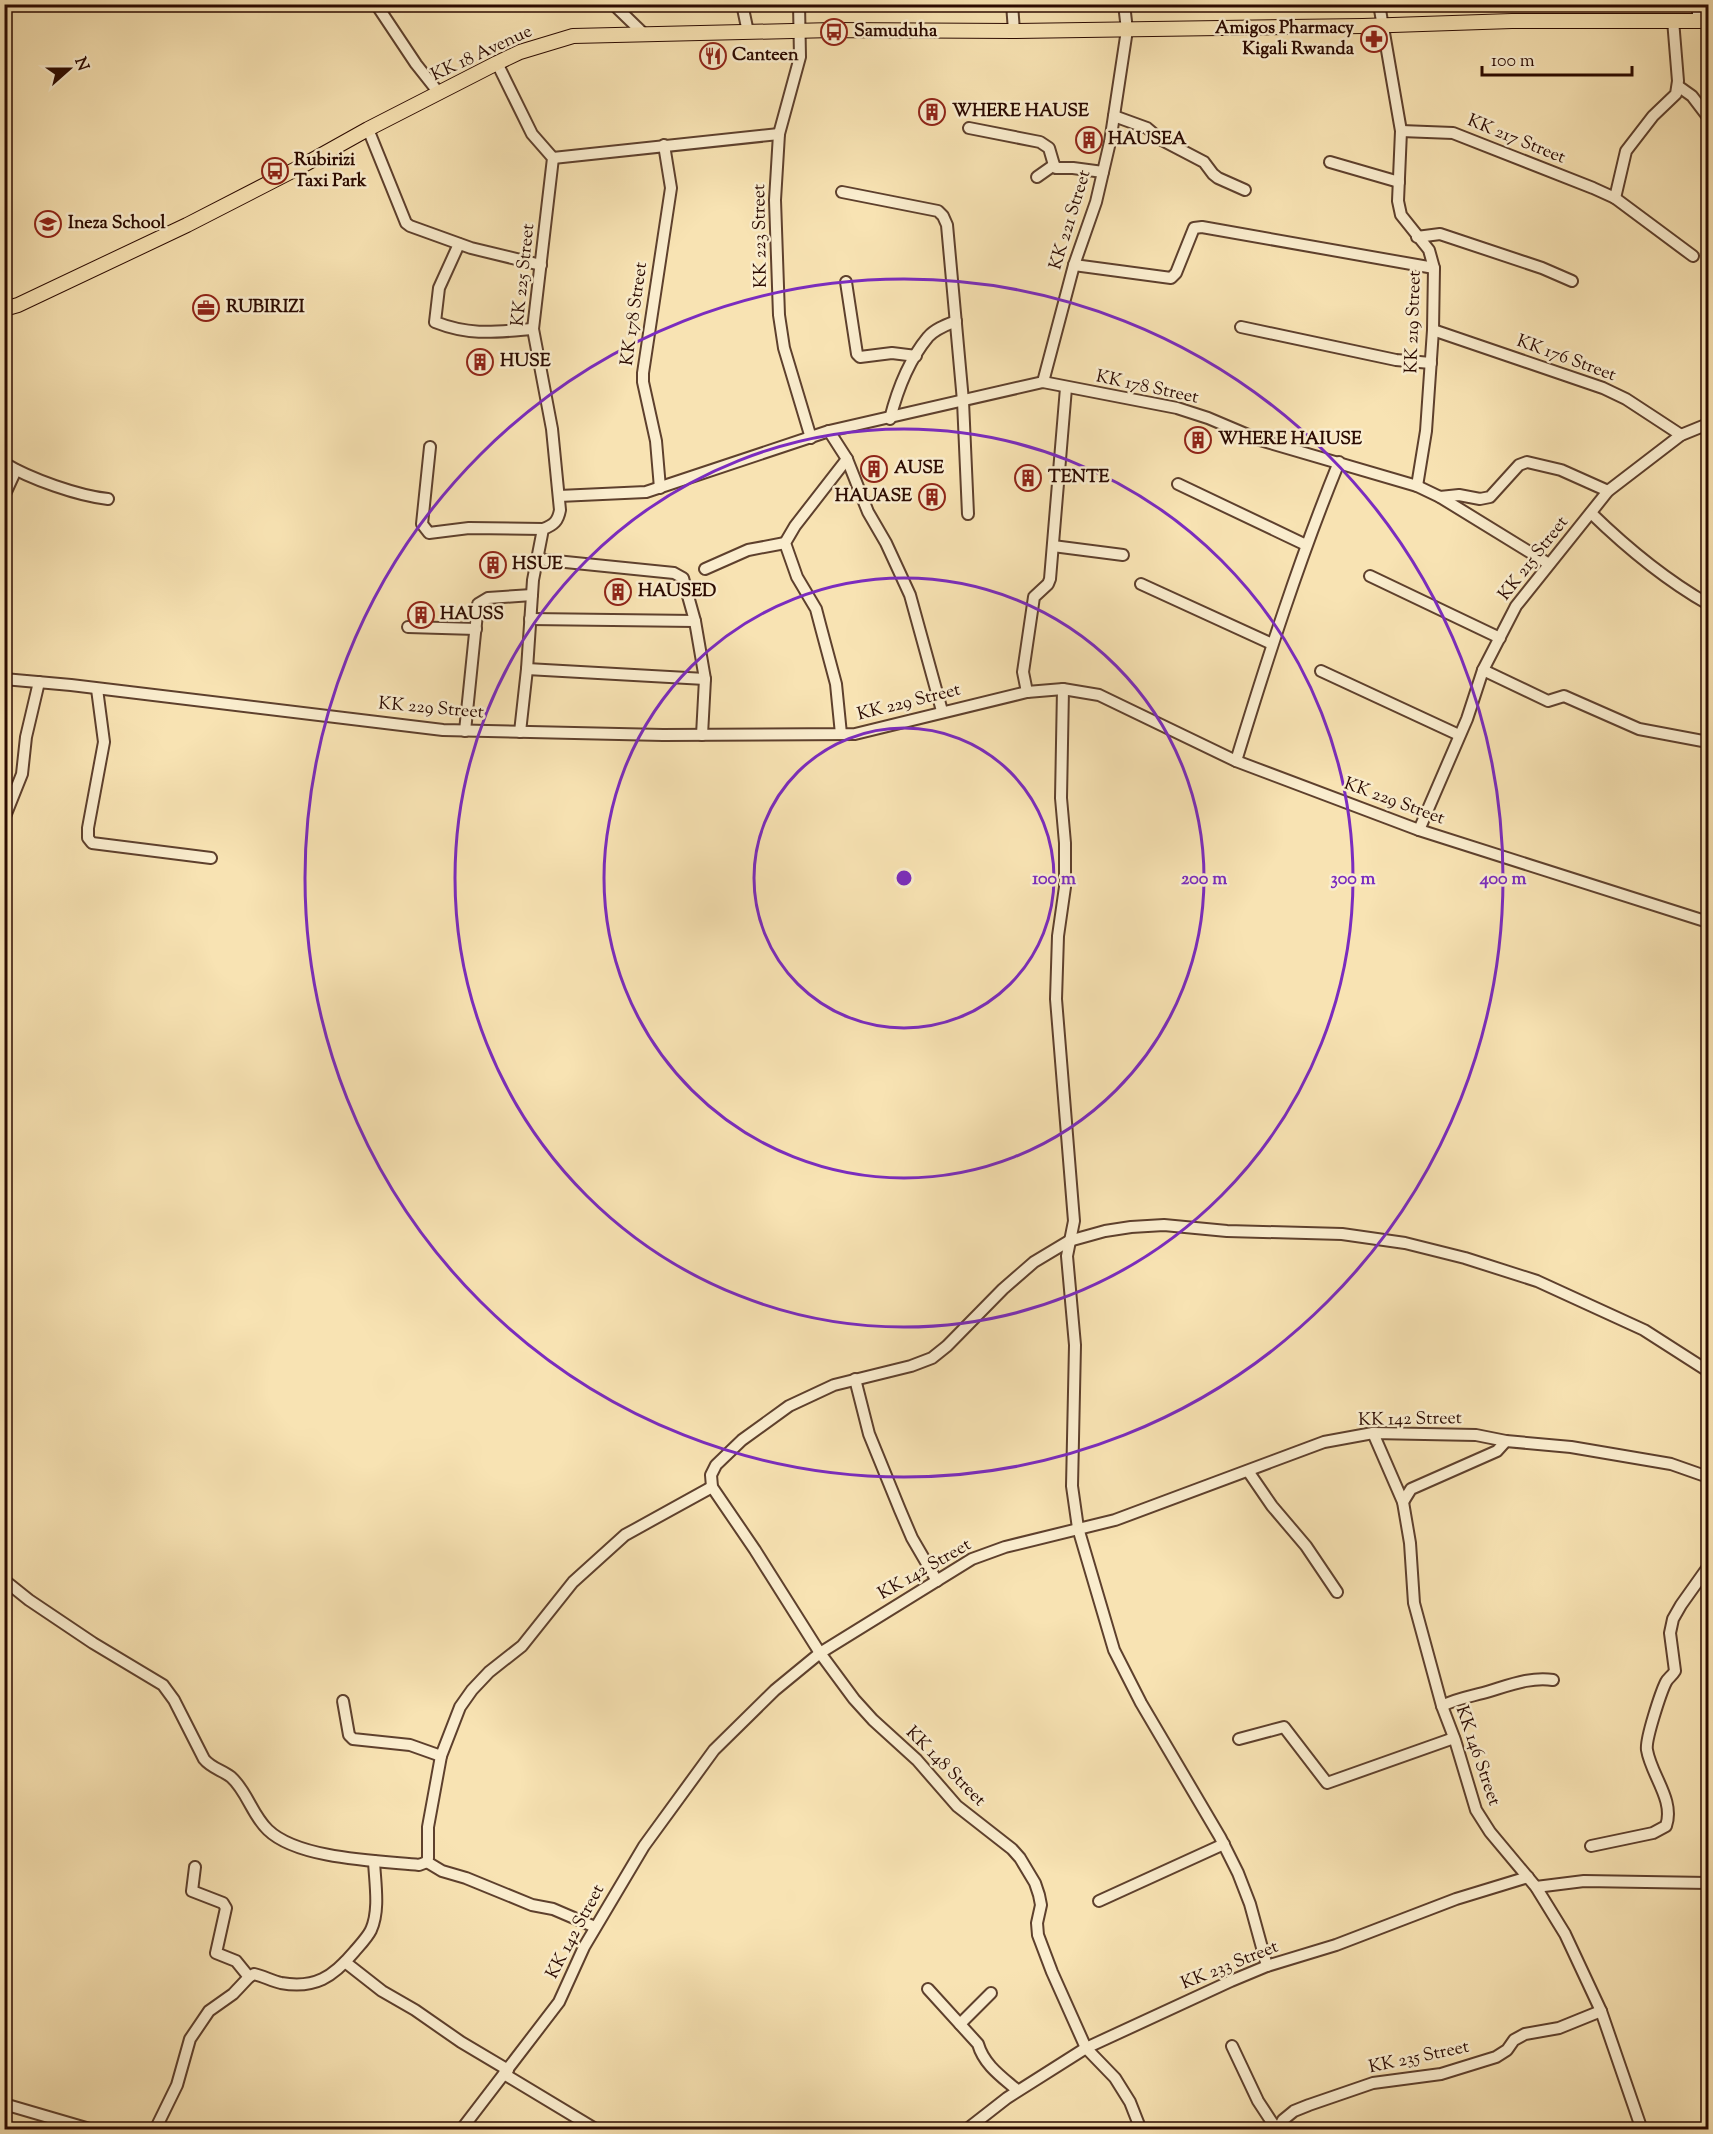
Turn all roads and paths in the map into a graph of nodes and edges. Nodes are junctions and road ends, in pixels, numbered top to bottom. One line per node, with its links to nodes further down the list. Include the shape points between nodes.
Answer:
1 (376, 4): 19 (street)
2 (613, 4): 16 (street)
3 (742, 4): 15 (street)
4 (799, 4): 13 (street, KK 223 Street)
5 (1012, 4): 14 (street)
6 (1124, 4): 12 (street, KK 221 Street)
7 (1379, 4): 11 (street, KK 219 Street)
8 (1698, 4): 10 (street)
9 (1673, 20): 10 (main road, KK 18 Avenue); 11 (main road, KK 18 Avenue); 18 (street)
10 (1703, 21)
11 (1384, 26): 12 (main road, KK 18 Avenue); 24 (street, KK 219 Street)
12 (1126, 30): 14 (main road, KK 18 Avenue); 20 (street, KK 221 Street)
13 (799, 31): 14 (main road, KK 18 Avenue); 15 (main road, KK 18 Avenue); 25 (street, KK 223 Street, via 800,57)
14 (1014, 31)
15 (748, 32): 16 (main road, KK 18 Avenue)
16 (643, 33): 17 (main road, KK 18 Avenue, via 573,36)
17 (497, 63): 19 (main road, KK 18 Avenue); 27 (street, via 532,134)
18 (1678, 86): 21 (street, via 1692,96); 35 (street, via 1676,94 1626,151)
19 (440, 93): 23 (main road, KK 18 Avenue)
20 (1114, 116): 30 (street, KK 221 Street); 33 (street, via 1147,128 1204,162 1218,178)
21 (1708, 117)
22 (969, 128): 29 (street, via 1040,142 1049,148)
23 (368, 129): 37 (street, via 406,223); 44 (main road, KK 18 Avenue, via 187,225)
24 (1401, 131): 32 (street, KK 219 Street); 35 (street, KK 217 Street, via 1454,133)
25 (779, 134): 26 (street); 58 (street, KK 223 Street, via 775,201 779,315 784,348)
26 (663, 145): 27 (street); 66 (street, KK 178 Street, via 671,188 643,373)
27 (553, 158): 39 (street, KK 225 Street)
28 (1330, 162): 32 (street)
29 (1054, 165): 30 (street); 31 (street)
30 (1103, 172): 40 (street, KK 221 Street)
31 (1037, 177)
32 (1399, 182): 36 (street, KK 219 Street, via 1401,215)
33 (1245, 190)
34 (842, 192): 45 (street, via 938,211 943,216)
35 (1615, 198): 38 (street, KK 217 Street)
36 (1417, 237): 41 (street, KK 219 Street, via 1429,250); 42 (street, via 1440,234)
37 (459, 244): 39 (street); 47 (street, via 440,288 435,322 486,333)
38 (1693, 256)
39 (541, 265): 47 (street, KK 225 Street)
40 (1074, 265): 41 (street, via 1171,278 1194,228 1202,227); 51 (street, KK 221 Street)
41 (1434, 268): 48 (street, KK 219 Street)
42 (1572, 281)
43 (846, 282): 49 (street, via 857,354)
44 (4, 309)
45 (956, 321): 49 (street, via 928,336); 53 (street)
46 (1241, 327): 50 (street, via 1396,360)
47 (533, 329): 69 (street, KK 225 Street, via 552,429)
48 (1432, 330): 50 (street, KK 219 Street); 57 (street, KK 176 Street, via 1603,388)
49 (916, 356): 54 (street, via 895,398)
50 (1431, 363): 65 (street, KK 219 Street)
51 (1043, 382): 52 (street, KK 178 Street); 53 (street, KK 178 Street)
52 (1066, 388): 61 (street, KK 178 Street, via 1177,408 1260,440); 77 (street)
53 (963, 401): 54 (street, KK 178 Street); 73 (street)
54 (890, 418): 56 (street, KK 178 Street)
55 (1708, 424): 57 (street, KK 215 Street)
56 (829, 431): 58 (street, KK 178 Street); 60 (street)
57 (1681, 435): 67 (street, KK 215 Street)
58 (812, 438): 66 (street, KK 178 Street)
59 (430, 447): 74 (street, via 422,524 429,533 469,528)
60 (847, 459): 75 (street); 101 (street, via 868,512 910,594)
61 (1339, 462): 65 (street, KK 178 Street); 76 (street)
62 (4, 463): 63 (street)
63 (16, 470): 68 (street); 71 (street, via 83,496)
64 (1178, 484): 76 (street)
65 (1417, 486): 70 (street, KK 178 Street)
66 (660, 488): 69 (street, KK 178 Street)
67 (1608, 491): 70 (street, KK 178 Street, via 1561,470 1527,462 1519,465 1490,497); 72 (street, KK 215 Street)
68 (4, 496)
69 (559, 496): 74 (street, KK 225 Street, via 558,520)
70 (1440, 497): 80 (street)
71 (108, 499)
72 (1591, 513): 80 (street, KK 215 Street); 85 (street, via 1629,549)
73 (968, 514)
74 (543, 529): 79 (street, KK 225 Street)
75 (785, 543): 81 (street, via 748,550); 104 (street, via 797,577 816,609 836,684)
76 (1306, 544): 91 (street)
77 (1053, 546): 78 (street); 100 (street, via 1050,579 1034,597 1023,672)
78 (1124, 555)
79 (536, 559): 84 (street, KK 225 Street); 87 (street, via 674,573 683,578)
80 (1549, 564): 90 (street, KK 215 Street, via 1516,606)
81 (705, 569)
82 (1370, 576): 90 (street)
83 (1141, 584): 91 (street)
84 (532, 595): 86 (street, KK 225 Street); 89 (street, via 482,600 478,604)
85 (1708, 604)
86 (530, 619): 87 (street); 92 (street, KK 225 Street)
87 (695, 621): 95 (street)
88 (408, 627): 89 (street)
89 (476, 629): 102 (street)
90 (1500, 638): 93 (street, KK 215 Street)
91 (1272, 644): 108 (street)
92 (528, 669): 95 (street); 103 (street, KK 225 Street)
93 (1483, 670): 106 (street, KK 215 Street); 107 (street, via 1548,701 1564,696 1639,729)
94 (1322, 671): 106 (street)
95 (705, 679): 105 (street)
96 (4, 680): 97 (street, KK 229 Street)
97 (39, 682): 98 (street, KK 229 Street); 109 (street, via 22,774)
98 (97, 689): 102 (street, KK 229 Street); 111 (street, via 104,742 88,838 92,843)
99 (1063, 689): 100 (street, KK 229 Street); 108 (street, KK 229 Street, via 1099,695); 113 (street, via 1061,798 1065,887 1058,936 1056,999 1074,1221)
100 (1027, 692): 101 (street, KK 229 Street)
101 (942, 711): 104 (street, KK 229 Street)
102 (465, 731): 103 (street, KK 229 Street)
103 (520, 732): 105 (street, KK 229 Street)
104 (842, 734): 105 (street, KK 229 Street)
105 (702, 735)
106 (1459, 735): 110 (street, KK 215 Street)
107 (1708, 742)
108 (1236, 761): 110 (street, KK 229 Street)
109 (4, 819)
110 (1419, 830): 112 (street, KK 229 Street)
111 (211, 858)
112 (1708, 922)
113 (1069, 1241): 114 (street, via 1105,1231 1164,1225 1342,1234 1405,1243 1537,1281 1644,1330); 115 (street, via 1034,1262 932,1358); 122 (street, via 1074,1345 1072,1486)
114 (1708, 1371)
115 (855, 1379): 120 (street, via 789,1406 742,1440 712,1470); 125 (street, via 869,1434 912,1538)
116 (1372, 1433): 117 (street, KK 142 Street, via 1476,1435); 118 (street, KK 142 Street, via 1324,1442); 121 (street, KK 146 Street)
117 (1506, 1441): 119 (street, KK 142 Street, via 1571,1446 1671,1464); 121 (street, via 1497,1451 1411,1489)
118 (1248, 1471): 122 (street, KK 142 Street, via 1115,1520); 126 (street)
119 (1708, 1477)
120 (712, 1487): 127 (street, KK 148 Street); 133 (street, via 625,1535 573,1582 522,1646 472,1690 460,1707)
121 (1403, 1502): 130 (street, KK 146 Street, via 1414,1603)
122 (1078, 1528): 125 (street, KK 142 Street, via 989,1552); 134 (street, via 1114,1650)
123 (1708, 1567): 135 (street, via 1673,1619 1670,1633 1674,1671 1665,1684 1647,1741 1647,1752 1667,1808 1666,1826 1653,1833)
124 (4, 1580): 136 (street, via 93,1643 163,1685 204,1759 231,1777 262,1824 275,1836 324,1854)
125 (937, 1581): 127 (street, KK 142 Street)
126 (1337, 1592)
127 (820, 1653): 143 (street, KK 142 Street, via 775,1690 714,1750 644,1846); 152 (street, KK 148 Street, via 873,1720 917,1760 957,1806 1020,1858 1040,1894 1037,1923 1043,1951)
128 (1553, 1680): 130 (street, via 1509,1684)
129 (343, 1701): 133 (street, via 353,1739 411,1745)
130 (1442, 1706): 131 (street, KK 146 Street)
131 (1454, 1738): 132 (street, via 1327,1783 1284,1727); 139 (street, KK 146 Street, via 1476,1810)
132 (1239, 1739)
133 (441, 1756): 137 (street, via 428,1827)
134 (1224, 1844): 142 (street); 145 (street, via 1250,1904)
135 (1591, 1846)
136 (374, 1861): 137 (street, via 419,1865); 144 (street, via 376,1907 371,1930)
137 (427, 1862): 143 (street)
138 (195, 1868): 146 (street, via 191,1890 223,1902 226,1908 216,1953 236,1961)
139 (1528, 1877): 141 (street, KK 146 Street); 145 (street, KK 233 Street)
140 (1708, 1883): 141 (street, via 1584,1881)
141 (1536, 1887): 149 (street, KK 146 Street, via 1565,1934)
142 (1099, 1901)
143 (595, 1928): 153 (street, KK 142 Street, via 559,2002)
144 (345, 1962): 146 (street, via 332,1976 319,1981 283,1983 257,1974); 153 (street, via 382,1991)
145 (1267, 1966): 152 (street, KK 233 Street)
146 (249, 1977): 157 (street, via 209,2011 189,2039 177,2085)
147 (928, 1989): 150 (street)
148 (991, 1993): 150 (street)
149 (1601, 2011): 162 (street, KK 235 Street, via 1559,2028 1525,2034 1496,2057 1441,2074 1373,2083 1309,2105 1294,2111); 163 (street, KK 146 Street)
150 (960, 2024): 154 (street, via 978,2044 981,2055)
151 (1232, 2046): 162 (street, via 1258,2101)
152 (1086, 2048): 154 (street, KK 233 Street); 161 (street, KK 148 Street, via 1115,2078)
153 (506, 2072): 158 (street, KK 142 Street); 159 (street)
154 (1017, 2090): 160 (street, KK 233 Street)
155 (4, 2104): 156 (street)
156 (93, 2130)
157 (155, 2130)
158 (461, 2130)
159 (597, 2130)
160 (966, 2130)
161 (1141, 2130)
162 (1278, 2130)
163 (1642, 2130)

